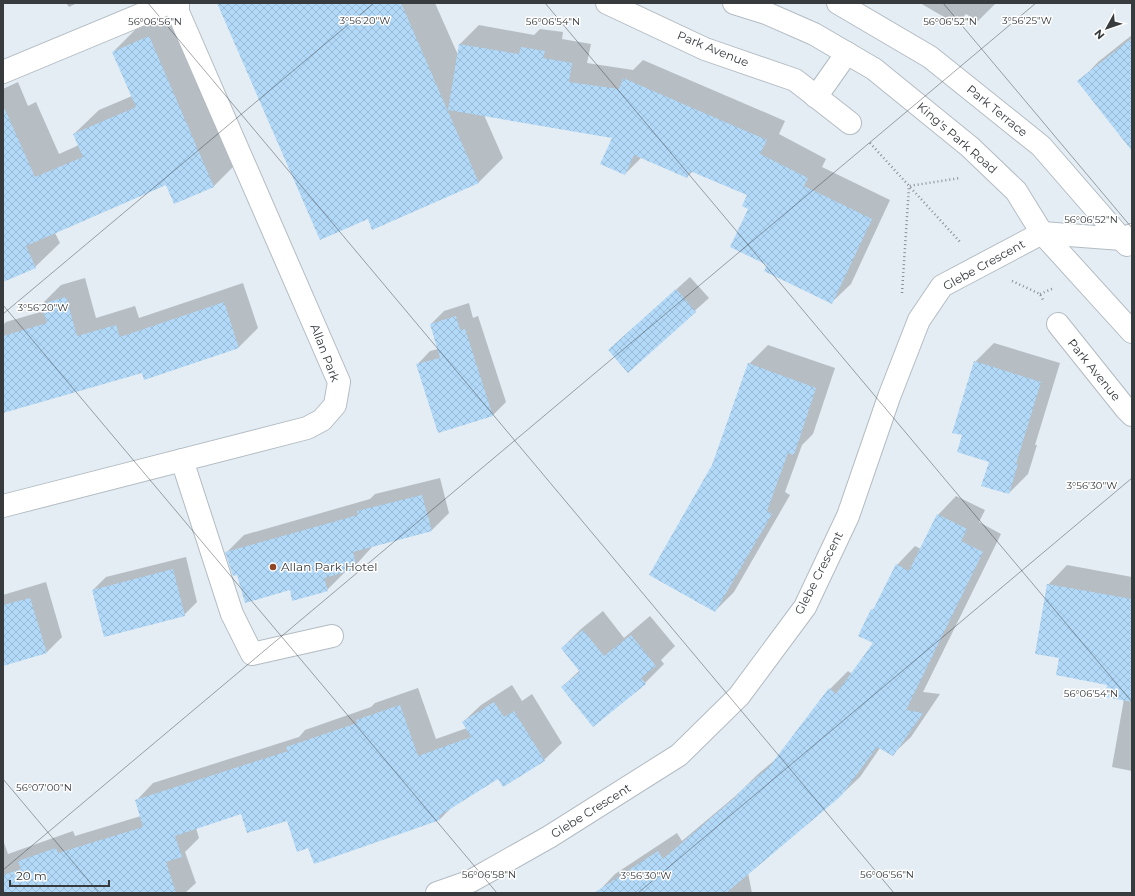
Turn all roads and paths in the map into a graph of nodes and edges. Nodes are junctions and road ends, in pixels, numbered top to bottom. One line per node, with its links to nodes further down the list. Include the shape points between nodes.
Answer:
1 (169, 3): 7 (street)
2 (178, 3): 18 (street, Allan Park, via 178,12 339,382 335,405 322,420 307,428)
3 (607, 3): 8 (street, Park Avenue, via 705,49 795,80)
4 (734, 3): 6 (street, King's Park Road, via 766,13 814,34)
5 (838, 3): 12 (street, Park Terrace, via 930,58 1041,146)
6 (848, 53): 8 (street); 11 (street, King's Park Road, via 874,69 970,147 1016,191)
7 (3, 72)
8 (816, 97): 9 (street, Park Avenue)
9 (850, 123): 10 (path)
10 (909, 186): 13 (path); 14 (path)
11 (1042, 233): 12 (street); 13 (street, Glebe Crescent); 16 (street, King's Park Road)
12 (1129, 241)
13 (981, 266): 15 (path, via 1040,294); 21 (street, Glebe Crescent, via 942,286 918,320 848,516 805,607 739,696 679,755 549,837)
14 (902, 294)
15 (1058, 324): 17 (street, Park Avenue)
16 (1132, 332)
17 (1132, 415)
18 (182, 460): 19 (street, Allan Park); 20 (street, via 232,614 252,654)
19 (3, 506)
20 (332, 636)
21 (478, 887): 22 (street, Glebe Crescent)
22 (437, 893)

